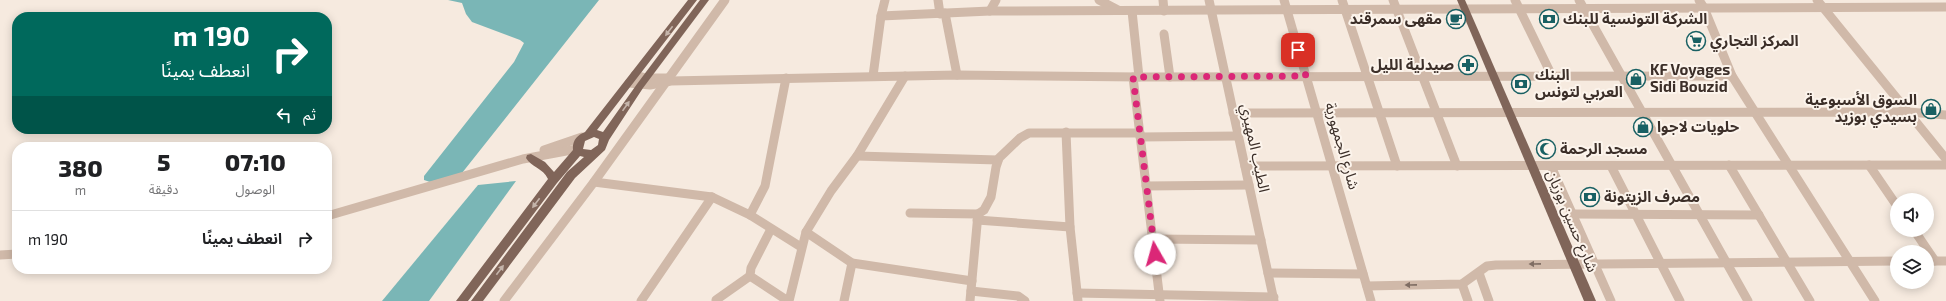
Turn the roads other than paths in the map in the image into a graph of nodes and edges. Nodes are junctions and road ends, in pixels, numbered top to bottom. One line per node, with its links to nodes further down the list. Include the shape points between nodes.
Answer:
1 (693, 0): 51 (main road, one-way to 51)
2 (705, 0): 53 (main road)
3 (725, 0): 52 (street)
4 (885, 0): 35 (street)
5 (938, 0): 34 (street)
6 (996, 0): 29 (street)
7 (1099, 0): 30 (street)
8 (1163, 0): 32 (street)
9 (1209, 0): 33 (street, الطيب المهيري)
10 (1284, 0): 24 (street, شارع الجمهورية)
11 (1342, 0): 25 (street)
12 (1393, 0): 26 (street)
13 (1461, 0): 27 (main road, شارع حسين بوزيان)
14 (1515, 0): 28 (street)
15 (1579, 0): 23 (street)
16 (1638, 0): 21 (street)
17 (1817, 0): 22 (street)
18 (1940, 0): 20 (street)
19 (1701, 4): 21 (street); 22 (street); 48 (street)
20 (1946, 7): 22 (street)
21 (1643, 8): 23 (street)
22 (1823, 8): 55 (street)
23 (1584, 9): 28 (street); 47 (street)
24 (1286, 10): 25 (street); 33 (street); 42 (street, شارع الجمهورية)
25 (1345, 10): 26 (street); 43 (street)
26 (1397, 10): 27 (street); 44 (street)
27 (1466, 10): 28 (street); 45 (main road, شارع حسين بوزيان)
28 (1520, 10): 46 (street)
29 (990, 11): 30 (street); 34 (street)
30 (1119, 11): 31 (street)
31 (1132, 11): 32 (street); 49 (street)
32 (1164, 12): 33 (street)
33 (1211, 12): 41 (street, الطيب المهيري)
34 (942, 14): 35 (street); 37 (street)
35 (881, 16): 38 (street)
36 (1164, 34): 40 (street)
37 (957, 75): 39 (street); 49 (street)
38 (873, 76): 39 (street); 50 (street)
39 (905, 76): 70 (street)
40 (1170, 76): 41 (street); 49 (street)
41 (1226, 76): 42 (street); 56 (street, الطيب المهيري)
42 (1306, 76): 43 (street); 57 (street, شارع الجمهورية)
43 (1367, 76): 44 (street); 58 (street)
44 (1422, 76): 45 (street); 59 (street)
45 (1494, 76): 46 (street); 60 (main road, شارع حسين بوزيان)
46 (1552, 76): 47 (street)
47 (1622, 76): 48 (street); 61 (street)
48 (1732, 76): 54 (street)
49 (1136, 77): 64 (street)
50 (786, 78): 52 (street); 98 (street, via 765,186)
51 (632, 79): 53 (street); 65 (main road)
52 (667, 81): 53 (street); 87 (street)
53 (643, 82): 67 (main road, one-way to 53)
54 (1755, 112): 55 (street); 61 (street); 75 (street)
55 (1908, 112): 62 (street); 72 (street)
56 (1233, 113): 57 (street); 66 (street, الطيب المهيري)
57 (1317, 113): 58 (street); 79 (street, شارع الجمهورية)
58 (1379, 113): 59 (street); 80 (street)
59 (1437, 113): 60 (street); 81 (street)
60 (1510, 113): 61 (street); 82 (main road, شارع حسين بوزيان)
61 (1643, 113): 85 (street)
62 (1946, 115)
63 (1066, 132): 64 (street); 73 (street, via 1025,134); 100 (street)
64 (1140, 135): 66 (street); 89 (street)
65 (586, 136): 67 (main road, via 599,134); 68 (main road, via 578,141); 71 (street)
66 (1238, 136): 78 (street, الطيب المهيري)
67 (604, 139): 69 (main road, via 603,147)
68 (578, 150): 69 (main road, via 584,154); 71 (street); 86 (main road)
69 (594, 153): 130 (main road, one-way to 69, via 571,175)
70 (857, 156): 73 (street); 102 (street, via 831,191)
71 (527, 158): 86 (main road, via 545,166); 97 (street)
72 (1946, 159)
73 (998, 160): 99 (street, via 989,202)
74 (1729, 165): 75 (street); 85 (street); 96 (street)
75 (1789, 165): 76 (street); 113 (street)
76 (1869, 165): 77 (street); 90 (street)
77 (1946, 165)
78 (1245, 166): 79 (street); 88 (street, الطيب المهيري)
79 (1332, 166): 80 (street); 120 (street, شارع الجمهورية)
80 (1397, 166): 81 (street)
81 (1457, 166): 82 (street)
82 (1532, 166): 83 (street); 115 (main road, شارع حسين بوزيان)
83 (1551, 166): 84 (street); 93 (street)
84 (1611, 166): 85 (street); 94 (street)
85 (1672, 166): 95 (street)
86 (553, 180): 129 (main road, one-way to 129)
87 (594, 182): 91 (street); 131 (street)
88 (1249, 185): 89 (street); 104 (street, الطيب المهيري)
89 (1146, 186): 103 (street)
90 (1890, 196)
91 (712, 197): 98 (street); 132 (street)
92 (910, 213): 99 (street)
93 (1572, 214): 94 (street); 116 (street)
94 (1636, 214): 95 (street); 117 (street)
95 (1699, 214): 96 (street); 111 (street)
96 (1758, 214): 112 (street)
97 (332, 215)
98 (750, 215): 101 (street)
99 (978, 217): 100 (street); 124 (street)
100 (1070, 228): 125 (street)
101 (771, 229): 105 (street); 121 (street, via 751,268)
102 (806, 232): 105 (street); 114 (street)
103 (1153, 239): 104 (street); 126 (street)
104 (1261, 240): 118 (street, الطيب المهيري)
105 (801, 247): 133 (street)
106 (12, 254): 107 (street)
107 (0, 255)
108 (1890, 261): 113 (street)
109 (1934, 261): 110 (street)
110 (1946, 261)
111 (1726, 262): 112 (street); 117 (street); 142 (street)
112 (1787, 262): 113 (street); 143 (street)
113 (1850, 262): 144 (street)
114 (852, 263): 124 (street); 134 (street)
115 (1574, 263): 116 (street); 119 (street, one-way to 119, via 1496,265 1487,266); 139 (main road, شارع حسين بوزيان)
116 (1594, 263): 117 (street); 140 (street)
117 (1660, 263): 141 (street)
118 (1268, 273): 120 (street); 127 (street, الطيب المهيري)
119 (1479, 273): 122 (street); 138 (street)
120 (1364, 274): 123 (street, شارع الجمهورية)
121 (750, 276): 128 (street); 133 (street)
122 (1462, 284): 123 (street, one-way to 123); 137 (street)
123 (1367, 286): 136 (street, شارع الجمهورية)
124 (971, 291): 135 (street, via 1018,296)
125 (1078, 297): 126 (street)
126 (1160, 298): 127 (street)
127 (1274, 299)
128 (716, 300)
129 (462, 301)
130 (477, 301)
131 (504, 301)
132 (641, 301)
133 (789, 301)
134 (844, 301)
135 (1025, 301)
136 (1371, 301)
137 (1468, 301)
138 (1489, 301)
139 (1590, 301)
140 (1611, 301)
141 (1680, 301)
142 (1748, 301)
143 (1810, 301)
144 (1875, 301)

